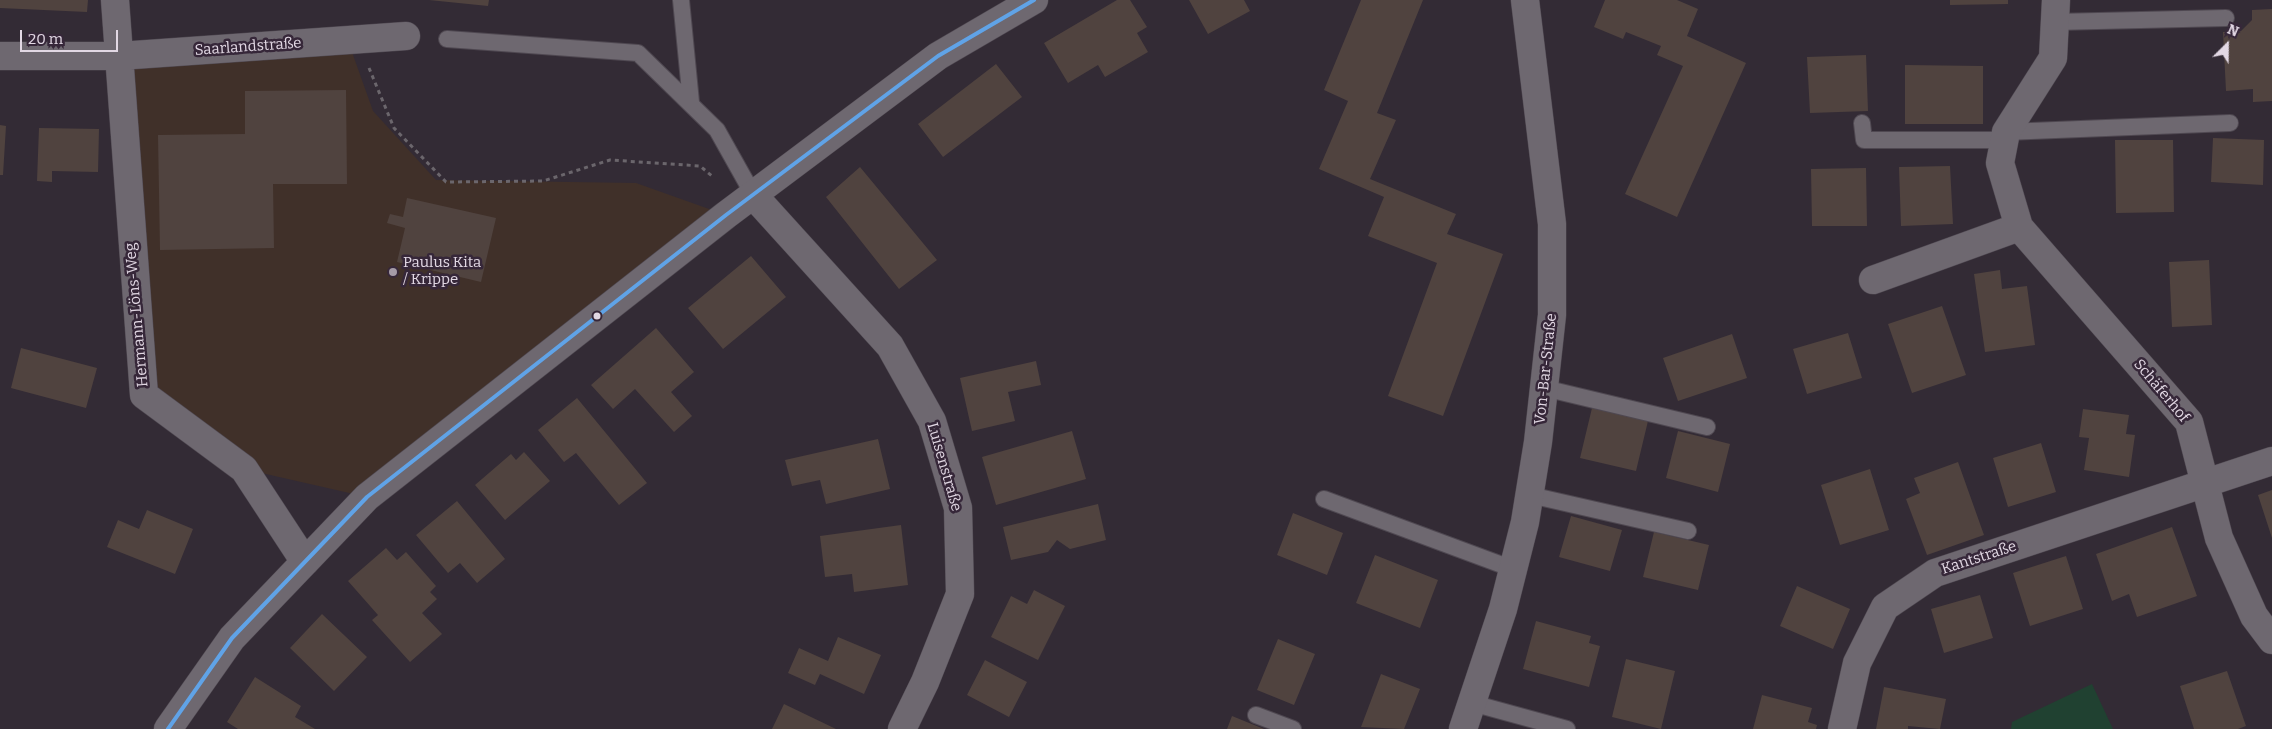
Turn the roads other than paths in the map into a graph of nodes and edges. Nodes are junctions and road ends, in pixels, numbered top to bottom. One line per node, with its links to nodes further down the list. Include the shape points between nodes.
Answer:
1 (115, 0): 10 (street, Hermann-Löns-Weg)
2 (681, 0): 11 (lane)
3 (1034, 0): 15 (street, via 938,56)
4 (1525, 0): 18 (street, Von-Bar-Straße, via 1552,224 1552,315)
5 (2056, 11): 6 (lane); 14 (street, Schäferhof, via 2054,58)
6 (2226, 18)
7 (406, 36): 10 (street, Saarlandstraße)
8 (447, 38): 11 (lane, via 638,53)
9 (0, 56): 10 (street, Saarlandstraße)
10 (119, 56): 25 (street, Hermann-Löns-Weg, via 144,395 244,469)
11 (691, 102): 15 (lane, via 717,130)
12 (1862, 123): 14 (lane, via 1864,140)
13 (2230, 123): 14 (lane)
14 (2006, 136): 16 (street, Schäferhof, via 2000,163)
15 (748, 199): 25 (street, via 367,497); 31 (street, Luisenstraße, via 890,346 932,421 958,508 960,594 925,682)
16 (2019, 227): 17 (street); 21 (street, Schäferhof, via 2189,422)
17 (1874, 280)
18 (1544, 388): 19 (lane); 22 (street, Von-Bar-Straße)
19 (1707, 427)
20 (2272, 461): 21 (street, Kantstraße)
21 (2204, 484): 27 (street, Schäferhof, via 2220,538 2254,616); 35 (street, Kantstraße, via 1935,573 1885,607 1857,663)
22 (1530, 495): 24 (lane); 26 (street, Von-Bar-Straße)
23 (1324, 499): 26 (lane)
24 (1688, 531)
25 (305, 562): 30 (street, via 232,638)
26 (1513, 569): 28 (street, Von-Bar-Straße)
27 (2272, 640)
28 (1472, 703): 33 (street, Von-Bar-Straße); 34 (lane)
29 (1256, 715): 32 (lane)
30 (168, 729)
31 (902, 729)
32 (1293, 729)
33 (1463, 729)
34 (1567, 729)
35 (1842, 729)

